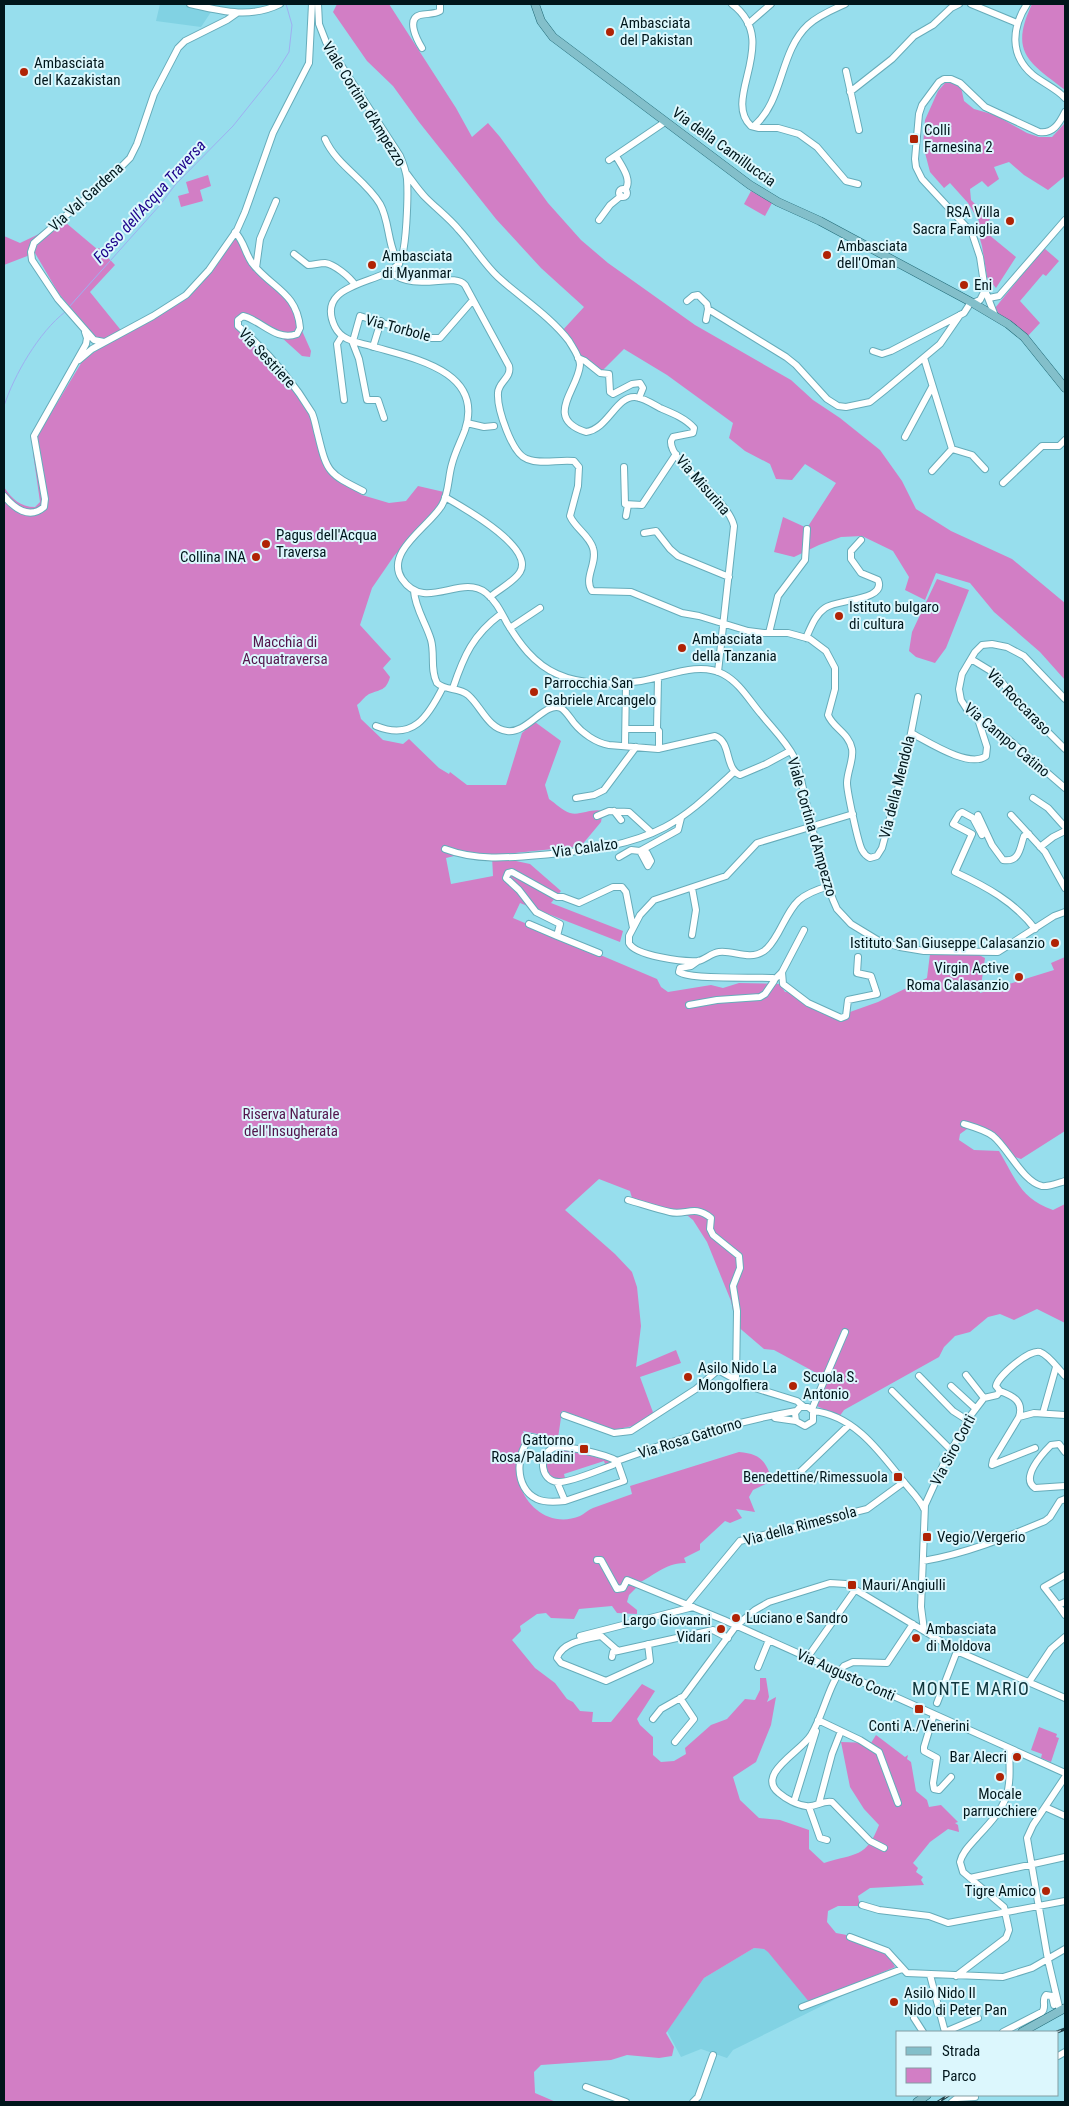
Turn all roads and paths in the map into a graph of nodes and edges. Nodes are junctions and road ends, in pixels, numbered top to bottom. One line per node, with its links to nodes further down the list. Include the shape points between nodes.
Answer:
1 (190, 4): 13 (street)
2 (280, 4): 13 (street, via 258,12)
3 (312, 4): 34 (street, via 309,63 276,126)
4 (318, 4): 27 (street, Viale Cortina d'Ampezzo, via 319,24 329,49 400,156)
5 (440, 4): 16 (street, via 440,11 421,14 414,20 416,37)
6 (535, 4): 21 (main road, Via della Camilluccia, via 541,21 553,37)
7 (732, 4): 15 (street)
8 (771, 4): 15 (street)
9 (845, 4): 22 (street, via 817,18 802,32 789,54 773,98)
10 (959, 4): 18 (street, via 914,36 892,59)
11 (971, 4): 14 (street)
12 (1027, 4): 14 (street)
13 (237, 13): 50 (street, Via Val Gardena, via 178,48 154,94 138,144 130,158 31,249 32,259)
14 (1017, 23): 19 (street, via 1015,45 1023,64)
15 (748, 24): 22 (street, via 753,48 742,110 749,124)
16 (422, 48)
17 (846, 70): 18 (street)
18 (850, 92): 23 (street)
19 (1065, 98)
20 (1065, 112): 40 (street, via 1054,129 1038,132 985,107 960,83 948,78 939,82 922,105 914,159 916,167 922,179 972,233)
21 (665, 122): 25 (street); 44 (main road, Via della Camilluccia, via 765,195)
22 (754, 126): 28 (street, via 799,134 817,147 846,181)
23 (859, 130)
24 (325, 139): 36 (street, via 333,154 380,204)
25 (616, 156): 26 (street); 32 (street, via 628,186 619,191 621,196)
26 (609, 160)
27 (406, 173): 29 (street, Viale Cortina d'Ampezzo); 30 (street)
28 (858, 184)
29 (407, 190): 30 (street); 36 (street, Viale Cortina d'Ampezzo, via 404,248)
30 (425, 196): 56 (street, via 460,230 494,272 554,324)
31 (276, 201): 37 (street, via 260,239)
32 (599, 220)
33 (1065, 220): 41 (street, via 999,296)
34 (235, 232): 37 (street, Via Sestriere); 53 (street, via 213,265 186,295)
35 (294, 254): 39 (street, via 308,265 329,264)
36 (399, 264): 38 (street)
37 (256, 268): 74 (street, Via Sestriere, via 294,303 300,331 285,336 243,316 239,318 238,326 263,348 298,391 313,416 331,473)
38 (389, 271): 39 (street); 42 (street, Via della Mendola, via 399,278 416,282 459,280)
39 (355, 285): 51 (street, via 341,293 332,308 334,324)
40 (985, 290): 41 (street); 44 (street, via 980,300)
41 (989, 298): 47 (street)
42 (473, 300): 49 (street, Via Torbole, via 440,338); 87 (street, Via della Mendola, via 509,366 498,397 504,422 517,451 531,461 574,461 579,467 570,516 593,547 591,591 632,592 682,613)
43 (687, 301): 45 (street, via 698,295)
44 (972, 302): 46 (street); 47 (main road, Via della Camilluccia)
45 (708, 309): 48 (street); 57 (street, via 786,357 827,399 842,407 870,402)
46 (960, 315): 55 (street, via 885,353); 57 (street, via 942,342)
47 (995, 316): 60 (main road, Via della Camilluccia, via 1024,337)
48 (706, 320)
49 (380, 321): 52 (street, Via Torbole, via 360,316); 54 (street)
50 (85, 331): 53 (street, via 97,342); 58 (street, via 87,342)
51 (342, 336): 52 (street); 62 (street, via 336,344)
52 (353, 341): 54 (street); 63 (street, via 367,400 378,400)
53 (105, 342): 58 (street)
54 (373, 347): 64 (street, via 425,362 452,378 466,395)
55 (873, 351)
56 (578, 358): 61 (street, via 600,373 609,374 610,392 613,394 635,383 642,384); 61 (street, via 578,373 565,407 568,419 576,428 586,432 594,430 622,402)
57 (924, 358): 59 (street)
58 (79, 360): 75 (street, via 34,436 45,506 37,512 24,512)
59 (932, 386): 66 (street); 68 (street)
60 (1065, 388)
61 (640, 398): 69 (street, Via Misurina, via 694,428 693,433 672,439 670,444)
62 (344, 400)
63 (384, 418)
64 (467, 423): 65 (street); 76 (street, via 452,464)
65 (494, 426)
66 (905, 437)
67 (1065, 440): 73 (street, via 1059,446 1040,448)
68 (952, 449): 71 (street, via 972,455); 72 (street)
69 (676, 454): 77 (street, via 644,504); 82 (street, Via Misurina, via 732,519 734,532)
70 (624, 467): 77 (street, via 624,504)
71 (986, 469)
72 (932, 471)
73 (1003, 483)
74 (362, 491)
75 (4, 496)
76 (445, 497): 83 (street, via 440,509 399,557 399,574); 84 (street, via 498,531 520,557 522,566 519,573)
77 (628, 505): 78 (street)
78 (626, 516)
79 (807, 528): 89 (street, via 805,560 778,596)
80 (644, 533): 82 (street, via 656,531 678,556)
81 (861, 540): 90 (street, via 851,551 851,559 861,573 878,580 878,590 868,597 826,607 816,617)
82 (729, 577): 87 (street, Via Misurina)
83 (414, 591): 84 (street, via 428,594 472,587); 95 (street, via 431,640 435,680)
84 (490, 597): 86 (street, Viale Cortina d'Ampezzo)
85 (540, 608): 88 (street)
86 (501, 614): 88 (street, Viale Cortina d'Ampezzo); 96 (street, via 471,644)
87 (724, 623): 89 (street, Via della Mendola, via 748,631); 92 (street, Via Misurina)
88 (510, 628): 94 (street, Viale Cortina d'Ampezzo, via 530,655 558,675 587,682)
89 (769, 633): 90 (street, Via della Mendola, via 788,633)
90 (806, 638): 114 (street, Via della Mendola, via 826,651 835,668 835,689 828,715 851,746 847,786)
91 (970, 659): 98 (street, via 984,644 1008,647 1028,659); 99 (street, Via Campo Catino, via 962,674 959,694 966,708); 107 (street, Via Roccaraso, via 994,673)
92 (718, 672): 93 (street, Viale Cortina d'Ampezzo, via 698,669); 108 (street, Viale Cortina d'Ampezzo, via 740,687)
93 (658, 678): 94 (street, Viale Cortina d'Ampezzo); 102 (street)
94 (626, 683): 101 (street)
95 (443, 687): 96 (street); 100 (street, via 416,726 392,731)
96 (453, 688): 104 (street, via 469,695 491,722 503,730 520,729 548,709 556,708 562,709 580,730 599,742)
97 (918, 697): 103 (street, Via della Mendola)
98 (1065, 699)
99 (978, 719): 103 (street, via 987,751 985,757 978,760 945,751); 110 (street, Via Campo Catino, via 1007,738)
100 (376, 726)
101 (626, 729): 102 (street); 104 (street)
102 (657, 729): 106 (street)
103 (911, 733): 114 (street, Via della Mendola, via 882,848 874,858 868,857 860,848)
104 (625, 746): 105 (street)
105 (636, 747): 106 (street); 111 (street, via 604,790)
106 (659, 749): 109 (street, via 717,737 724,743)
107 (1065, 749)
108 (790, 751): 109 (street, via 744,774); 120 (street, Viale Cortina d'Ampezzo, via 798,767)
109 (734, 772): 118 (street, Via Calalzo)
110 (1065, 788)
111 (576, 798)
112 (1033, 798): 121 (street, via 1048,808)
113 (614, 811): 116 (street); 119 (street); 123 (street, via 632,813)
114 (853, 814): 120 (street)
115 (978, 815): 124 (street, via 1003,860 1009,861 1018,856 1024,836)
116 (598, 816)
117 (1010, 816): 124 (street)
118 (680, 818): 123 (street, Via Calalzo); 128 (street, via 678,830 643,852 631,850)
119 (621, 820)
120 (813, 826): 129 (street, Viale Cortina d'Ampezzo); 130 (street, via 756,843 729,874)
121 (1065, 827)
122 (1065, 831): 126 (street)
123 (652, 833): 127 (street, Via Calalzo, via 605,848 520,857 482,858)
124 (1029, 834): 126 (street)
125 (982, 835): 135 (street, via 972,817 962,812 958,815 953,824 972,834 955,872 1018,908)
126 (1040, 847): 131 (street)
127 (444, 849)
128 (619, 857)
129 (829, 886): 135 (street, Viale Cortina d'Ampezzo, via 837,909 845,920 874,938 900,947 924,951 998,952); 141 (street, via 798,900 770,945 760,954 749,956 720,951)
130 (692, 888): 134 (street, via 651,902); 137 (street, via 696,910)
131 (1065, 888)
132 (1065, 912): 135 (street, Viale Cortina d'Ampezzo)
133 (529, 924): 138 (street)
134 (633, 928): 138 (street, via 626,892 622,887 613,887 579,903 563,896 557,897 512,872 508,873 506,878 536,912 560,924); 141 (street, via 629,942 636,950 680,961)
135 (1035, 929)
136 (804, 930): 142 (street)
137 (692, 935)
138 (557, 936): 139 (street)
139 (599, 953)
140 (858, 957): 142 (street, via 857,973 871,976 877,994 848,1000 846,1016 841,1018 808,1003 783,984)
141 (698, 961): 143 (street, via 680,968 679,972 691,976)
142 (782, 972): 143 (street)
143 (774, 980): 144 (street, via 760,997)
144 (689, 1005)
145 (964, 1124): 146 (street, via 988,1132 1034,1182 1045,1186)
146 (1065, 1181)
147 (628, 1200): 153 (street, via 673,1213 703,1212 710,1218 710,1230 715,1237 739,1256 740,1268 733,1286 737,1311)
148 (845, 1332): 160 (street)
149 (1056, 1367): 152 (street); 156 (street, via 1045,1355 1032,1353 998,1379 996,1386); 162 (street)
150 (966, 1375): 157 (street)
151 (919, 1376): 167 (street, via 954,1412)
152 (1065, 1376)
153 (736, 1381): 158 (street, via 797,1401); 163 (street, via 716,1371 691,1393 625,1432 612,1432)
154 (951, 1386): 159 (street)
155 (892, 1391): 172 (street)
156 (1000, 1391): 157 (street, Via Siro Corti); 166 (street, via 1020,1403)
157 (984, 1398): 159 (street, Via Siro Corti)
158 (803, 1406): 160 (street); 161 (street)
159 (975, 1408): 167 (street, Via Siro Corti)
160 (812, 1410): 168 (street, via 813,1421 808,1425); 169 (street)
161 (796, 1411): 165 (street, Via Rosa Gattorno); 168 (street)
162 (1043, 1414): 164 (street); 166 (street)
163 (564, 1415)
164 (1065, 1415)
165 (764, 1417): 168 (street, Via Rosa Gattorno); 174 (street, Via Rosa Gattorno)
166 (1018, 1417): 171 (street, via 992,1464)
167 (967, 1420): 172 (street, Via Siro Corti)
168 (796, 1421)
169 (849, 1425): 175 (street); 177 (street, via 874,1444)
170 (565, 1446): 174 (street); 176 (street, via 550,1450 543,1462 546,1476); 180 (street, via 532,1437 523,1448 519,1466 522,1480 533,1497)
171 (1035, 1448)
172 (951, 1450): 181 (street, Via Siro Corti)
173 (1065, 1452): 178 (street, via 1060,1444 1051,1445 1029,1478 1035,1488)
174 (617, 1461): 176 (street, Via Rosa Gattorno); 180 (street, via 624,1480)
175 (795, 1477)
176 (558, 1482): 180 (street)
177 (904, 1482): 181 (street); 188 (street, Via della Rimessola, via 867,1509 740,1541 714,1570)
178 (1065, 1486)
179 (1065, 1499): 183 (street, via 1045,1521 1005,1537)
180 (565, 1501)
181 (924, 1510): 183 (street)
182 (597, 1560): 188 (street, via 601,1560 617,1590 623,1588 627,1580)
183 (923, 1561): 193 (street, via 921,1610)
184 (1065, 1575): 187 (street, via 1044,1587)
185 (855, 1590): 191 (street); 192 (street, via 844,1583 830,1583 766,1604); 203 (street)
186 (1065, 1602): 187 (street)
187 (1058, 1605): 189 (street)
188 (690, 1606): 190 (street); 195 (street)
189 (1065, 1616)
190 (724, 1620): 192 (street, Via Augusto Conti); 194 (street)
191 (913, 1624): 193 (street); 205 (street, via 887,1663 852,1662)
192 (736, 1626): 197 (street, Via Augusto Conti); 198 (street)
193 (924, 1630): 200 (street)
194 (718, 1631): 198 (street); 199 (street)
195 (580, 1636)
196 (1065, 1637): 206 (street, via 1050,1649)
197 (769, 1640): 203 (street, Via Augusto Conti); 204 (street)
198 (726, 1641): 207 (street)
199 (648, 1644): 201 (street); 201 (street, via 650,1662 606,1681 561,1663 557,1658 561,1650 570,1644 600,1636)
200 (957, 1650): 206 (street); 209 (street)
201 (618, 1651): 202 (street, via 613,1652)
202 (612, 1657)
203 (807, 1658): 205 (street, Via Augusto Conti)
204 (758, 1667)
205 (840, 1672): 210 (street, Via Augusto Conti); 212 (street)
206 (1029, 1682): 208 (street)
207 (680, 1698): 211 (street, via 661,1709); 214 (street, via 694,1719)
208 (1065, 1698)
209 (938, 1703)
210 (934, 1714): 215 (street, Via Augusto Conti); 217 (street, via 924,1751 937,1757 935,1790 939,1790)
211 (653, 1720)
212 (818, 1720): 213 (street); 219 (street); 219 (street, via 808,1740 779,1766 772,1779 774,1789)
213 (841, 1732): 220 (street); 221 (street, via 880,1754)
214 (675, 1742)
215 (1009, 1748): 216 (street, Via Augusto Conti); 229 (street, via 1010,1782 1006,1799 997,1815 960,1859 960,1868)
216 (1065, 1774)
217 (951, 1777)
218 (1065, 1777): 223 (street)
219 (794, 1802): 222 (street)
220 (819, 1803): 222 (street); 226 (street, via 833,1802 868,1839)
221 (898, 1803)
222 (810, 1806): 225 (street, via 820,1838)
223 (1045, 1807): 224 (street); 228 (street, via 1027,1835)
224 (1065, 1816)
225 (827, 1840)
226 (884, 1848)
227 (1065, 1857): 228 (street)
228 (1031, 1863): 229 (street); 232 (street)
229 (970, 1878): 233 (street)
230 (1065, 1901): 232 (street)
231 (862, 1905): 233 (street, via 948,1923)
232 (1038, 1906): 233 (street); 236 (street)
233 (1006, 1912): 239 (street, via 1007,1937)
234 (850, 1937): 237 (street, via 887,1951)
235 (1065, 1949): 236 (street)
236 (1048, 1960): 239 (street, via 1007,1976); 241 (street)
237 (902, 1969): 238 (street, via 908,1974); 240 (street)
238 (930, 1975): 239 (street); 245 (street)
239 (956, 1976)
240 (802, 2007)
241 (1061, 2011): 247 (street, via 1052,1997 1046,1995 1042,2012); 248 (main road)
242 (914, 2018): 244 (street)
243 (978, 2018): 246 (street)
244 (922, 2031)
245 (945, 2031)
246 (947, 2031)
247 (1005, 2031)
248 (1024, 2031)
249 (713, 2055): 254 (street, via 698,2097)
250 (586, 2087): 253 (street)
251 (978, 2096): 252 (street); 255 (street)
252 (955, 2099)
253 (626, 2102)
254 (693, 2102)
255 (968, 2102)

